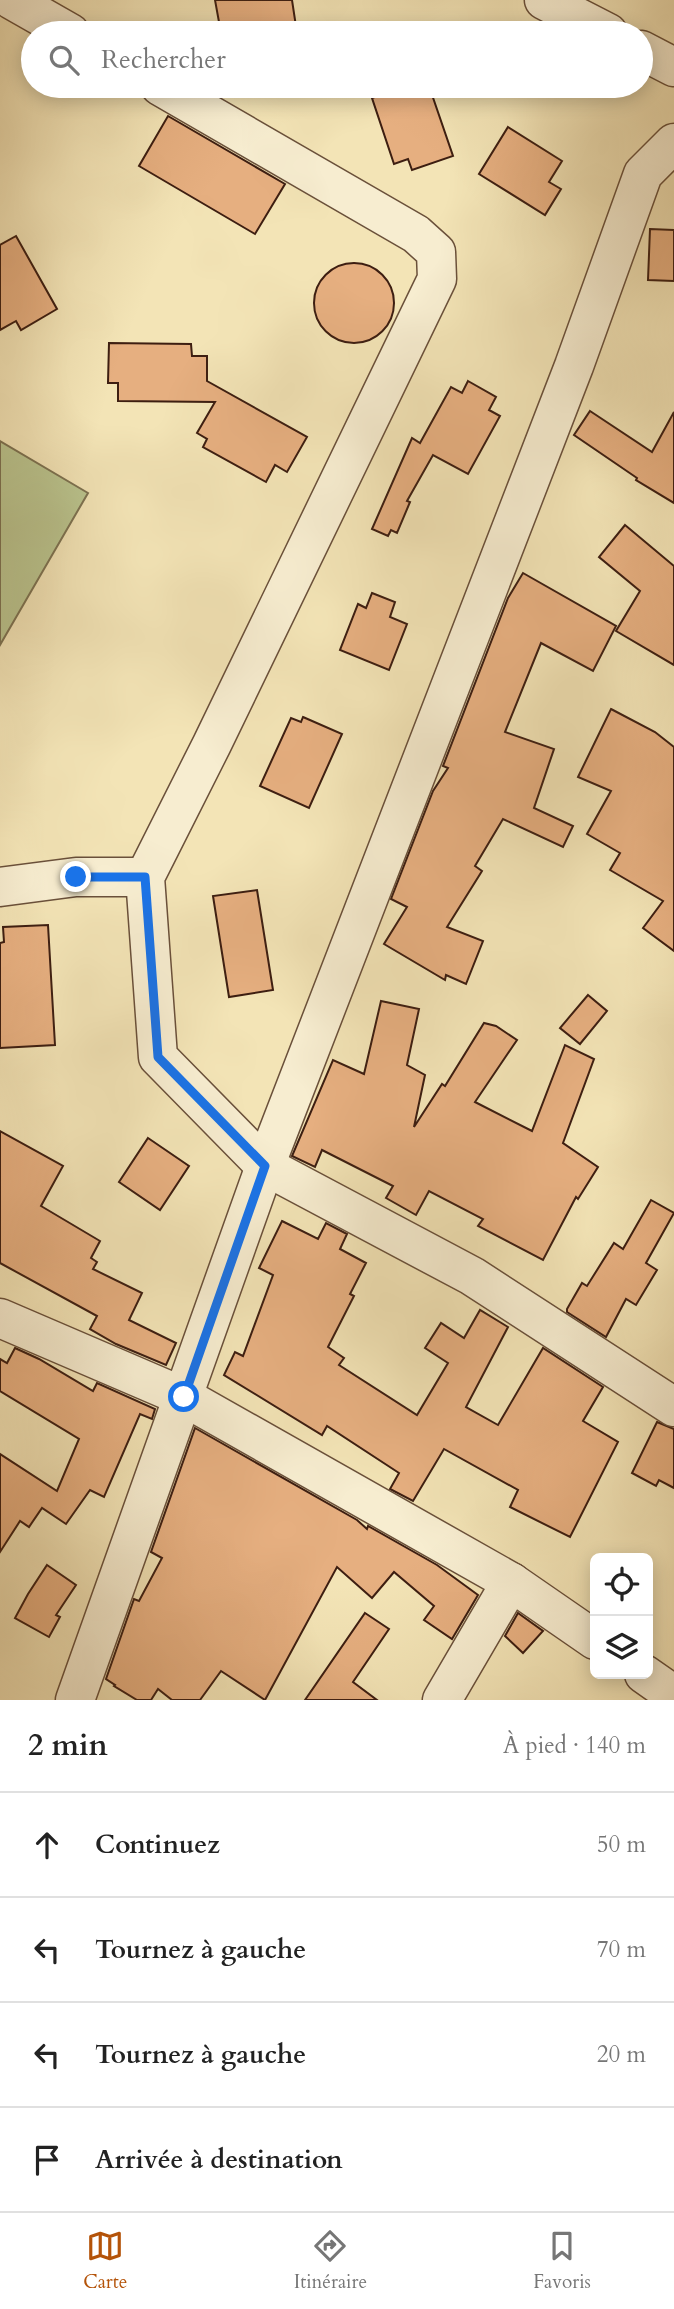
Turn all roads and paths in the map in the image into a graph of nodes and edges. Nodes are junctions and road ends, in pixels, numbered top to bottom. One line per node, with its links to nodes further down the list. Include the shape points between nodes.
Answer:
1 (12, 0): 3 (street)
2 (544, 0): 4 (street)
3 (49, 21)
4 (585, 21)
5 (653, 57): 6 (street)
6 (674, 68)
7 (181, 98): 9 (street, via 416,234 436,252 437,279)
8 (674, 143): 11 (street, via 643,174 574,366)
9 (145, 877): 10 (street, via 76,877); 11 (street, via 158,1057)
10 (0, 887)
11 (265, 1166): 13 (street); 14 (street, via 472,1276)
12 (0, 1318): 13 (street)
13 (184, 1397): 15 (street); 19 (street)
14 (674, 1407)
15 (511, 1583): 16 (street); 20 (street)
16 (590, 1637)
17 (651, 1679): 18 (street)
18 (674, 1695)
19 (75, 1700)
20 (442, 1700)

